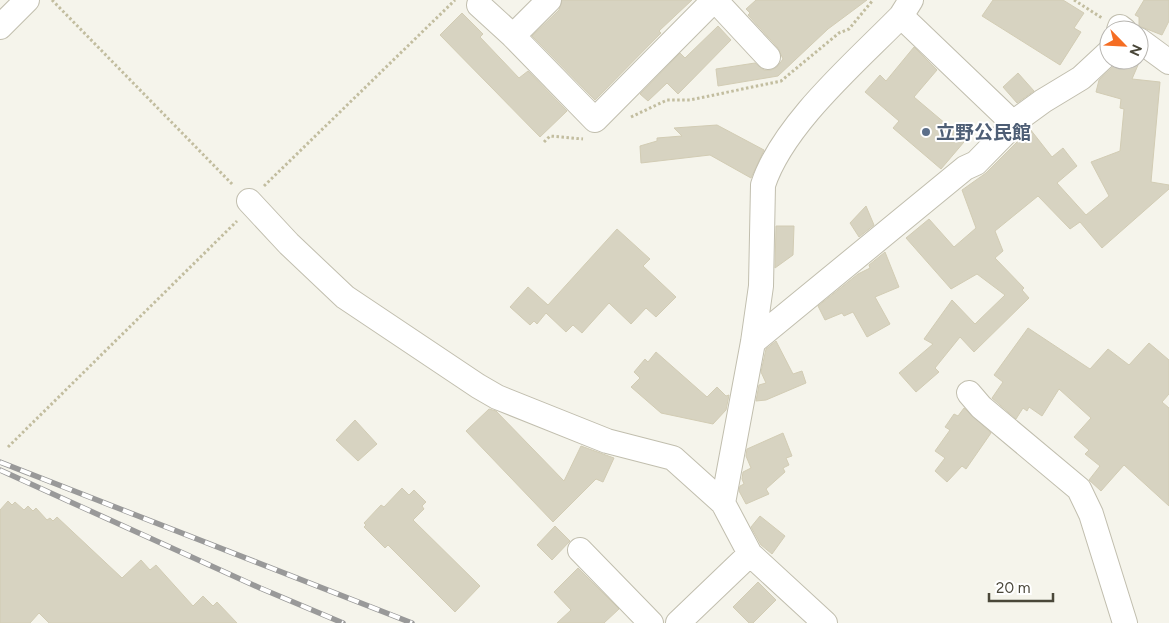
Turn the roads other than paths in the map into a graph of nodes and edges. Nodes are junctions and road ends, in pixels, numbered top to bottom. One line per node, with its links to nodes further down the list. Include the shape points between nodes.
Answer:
1 (27, 0): 6 (street)
2 (549, 0): 7 (street)
3 (715, 0): 7 (street, via 594,120); 9 (street)
4 (479, 5): 7 (street)
5 (906, 8): 12 (street); 14 (street, via 789,134 768,172 763,185 761,286)
6 (0, 27)
7 (513, 36)
8 (1149, 48): 11 (street)
9 (768, 57)
10 (1099, 61): 12 (street, via 1081,78 1042,101)
11 (1169, 62)
12 (1014, 124): 14 (street, via 976,163 965,168 888,229)
13 (251, 203): 16 (street, via 345,297 478,386 607,441 673,458)
14 (753, 342): 16 (street)
15 (969, 393): 22 (street, via 981,407 1079,489 1091,514)
16 (723, 503): 18 (street)
17 (580, 550): 19 (street)
18 (750, 554): 20 (street); 21 (street)
19 (650, 623)
20 (678, 623)
21 (825, 623)
22 (1125, 623)

